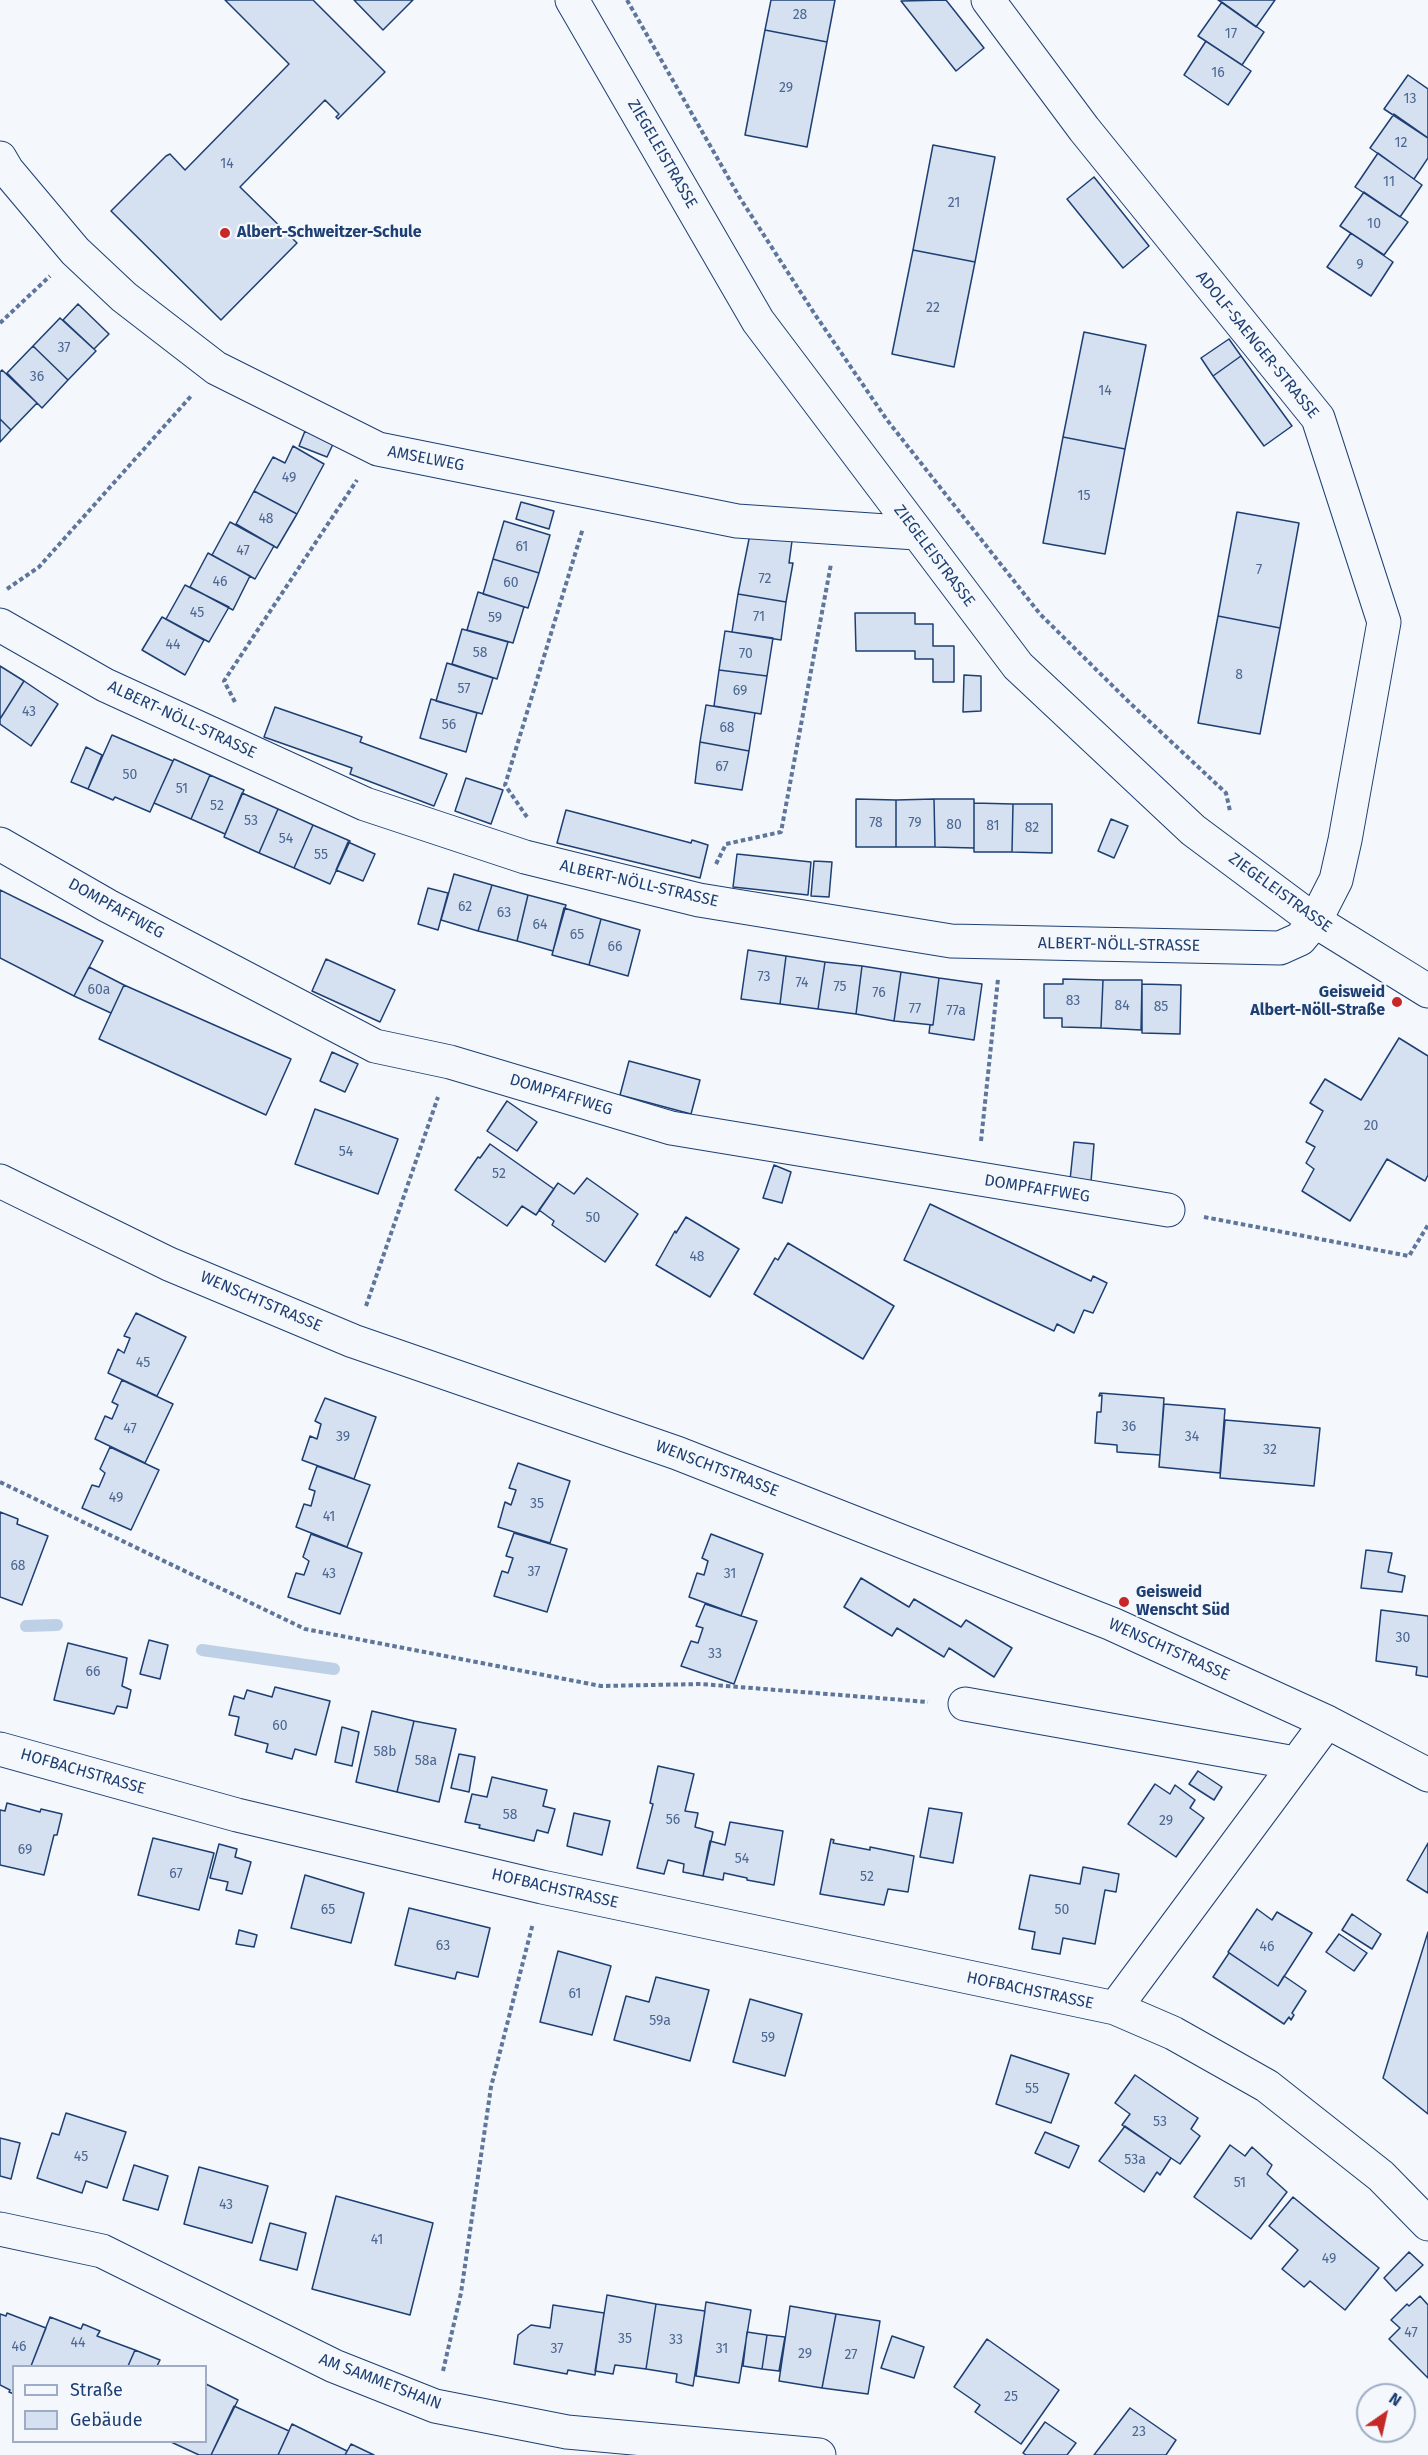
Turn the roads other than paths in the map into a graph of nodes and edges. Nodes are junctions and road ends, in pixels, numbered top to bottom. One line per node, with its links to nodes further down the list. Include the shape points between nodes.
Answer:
1 (572, 0): 4 (street, ZIEGELEISTRASSE, via 758,321)
2 (988, 0): 7 (street, ADOLF-SAENGER-STRASSE, via 1084,129 1318,418 1384,622 1346,840 1336,880)
3 (0, 158): 4 (street, AMSELWEG, via 75,251 124,297 216,368 378,449 737,521)
4 (916, 533): 7 (street, ZIEGELEISTRASSE, via 1018,666 1193,830)
5 (0, 625): 7 (street, ALBERT-NÖLL-STRASSE, via 105,685 365,804 525,857 699,900 951,941 1280,948 1300,939)
6 (0, 844): 10 (street, DOMPFAFFWEG, via 108,906 375,1046 450,1062 671,1128)
7 (1315, 921): 8 (street, ZIEGELEISTRASSE)
8 (1428, 991)
9 (0, 1181): 12 (street, WENSCHTSTRASSE, via 169,1264 353,1341 677,1453 1112,1624)
10 (1168, 1210)
11 (965, 1704): 14 (street)
12 (1327, 1722): 14 (street, HOFBACHSTRASSE); 15 (street, WENSCHTSTRASSE)
13 (0, 1749): 16 (street, HOFBACHSTRASSE, via 237,1815 542,1887)
14 (1295, 1763): 16 (street, HOFBACHSTRASSE)
15 (1428, 1775)
16 (1115, 2008): 17 (street, HOFBACHSTRASSE, via 1173,2033 1267,2086 1381,2176)
17 (1428, 2224)
18 (0, 2229): 19 (street, AM SAMMETSHAIN, via 102,2251 334,2366 435,2406 567,2432)
19 (819, 2455)

